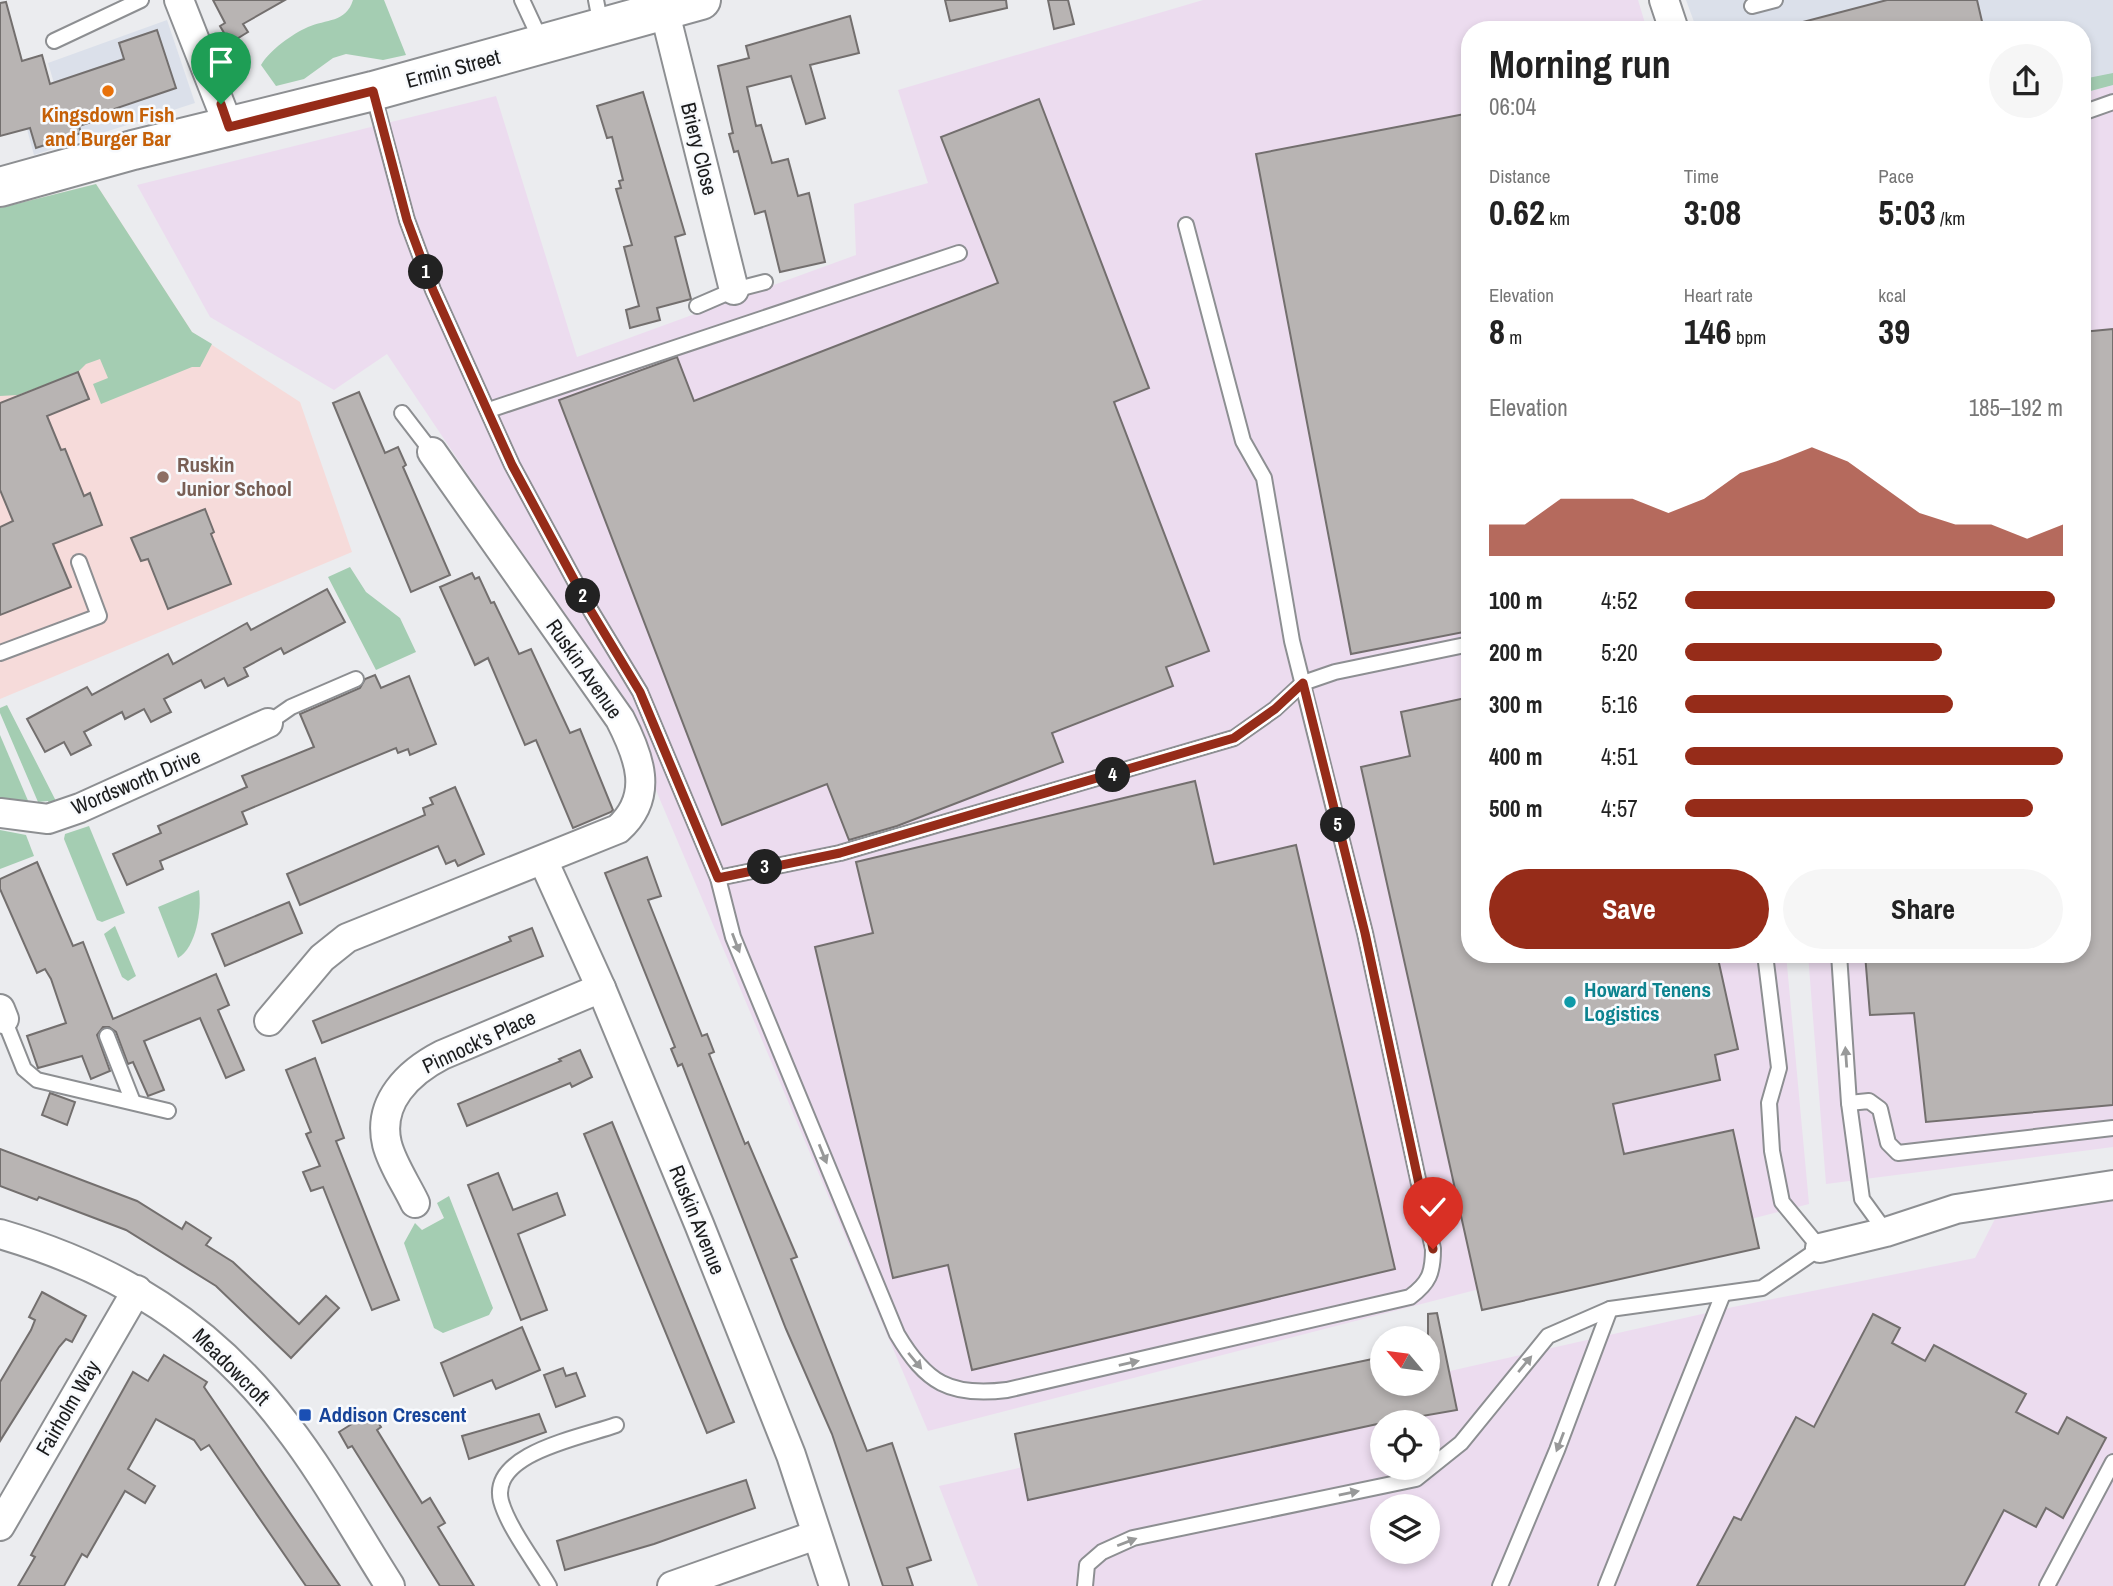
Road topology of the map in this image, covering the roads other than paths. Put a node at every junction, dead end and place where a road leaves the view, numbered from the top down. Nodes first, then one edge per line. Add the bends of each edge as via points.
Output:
1 (141, 0) edge
2 (179, 0) edge
3 (522, 0) edge
4 (1664, 0) edge
5 (1775, 0) edge
6 (682, 4) edge
7 (1752, 6) dead end
8 (598, 14) edge
9 (1671, 21) edge
10 (54, 41) dead end
11 (543, 45) junction
12 (373, 91) junction
13 (2113, 102) edge
14 (2091, 110) edge
15 (229, 127) junction
16 (0, 187) edge
17 (1186, 225) dead end
18 (959, 253) dead end
19 (765, 282) dead end
20 (734, 290) junction
21 (697, 306) dead end
22 (489, 411) junction
23 (402, 413) dead end
24 (432, 452) joint
25 (79, 562) dead end
26 (1461, 646) edge
27 (0, 653) edge
28 (356, 680) dead end
29 (1303, 683) junction
30 (268, 723) joint
31 (0, 813) edge
32 (543, 860) junction
33 (718, 878) junction
34 (1766, 963) edge
35 (1840, 963) edge
36 (601, 988) junction
37 (2, 1014) edge
38 (270, 1021) dead end
39 (107, 1037) dead end
40 (133, 1102) junction
41 (1849, 1103) junction
42 (168, 1111) dead end
43 (2113, 1128) edge
44 (2113, 1185) edge
45 (415, 1203) dead end
46 (1886, 1232) junction
47 (0, 1234) edge
48 (1820, 1248) junction
49 (137, 1290) junction
50 (1723, 1294) junction
51 (1609, 1309) junction
52 (617, 1425) dead end
53 (2113, 1462) edge
54 (0, 1526) edge
55 (816, 1535) junction
56 (390, 1586) edge
57 (549, 1586) edge
58 (672, 1586) edge
59 (834, 1586) edge
60 (1085, 1586) edge
61 (1500, 1586) edge
62 (1606, 1586) edge
63 (2047, 1586) edge

1 - 10 lane
2 - 15 street
3 - 11 lane
4 - 9 street
5 - 7 lane
6 - 8 main road, Ermin Street
6 - 20 street, Briery Close
8 - 11 main road, Ermin Street
11 - 12 main road, Ermin Street
12 - 15 main road, Ermin Street
12 - 22 lane via 407,220 428,279
13 - 14 lane
15 - 16 main road, Ermin Street
17 - 29 lane via 1243,442 1264,478
18 - 22 lane
19 - 20 lane
20 - 21 lane
22 - 33 lane via 548,532 640,692
23 - 24 lane
24 - 32 street, Ruskin Avenue via 620,719 641,765 640,794 618,829
25 - 27 lane via 99,616
26 - 29 lane
28 - 30 lane via 291,707
29 - 33 lane via 1234,738 840,853
33 -> 29 lane via 733,937 897,1334 915,1364 936,1379 965,1392 1007,1390 1410,1297 1430,1280 1433,1249 1365,933
30 - 31 street, Wordsworth Drive via 48,819
32 - 36 street, Ruskin Avenue
32 - 38 street, Ruskin Avenue via 346,938 322,958
34 - 48 lane via 1779,1068 1769,1102 1772,1151 1782,1202
41 -> 35 lane
36 - 45 street, Pinnock's Place via 442,1055 403,1082 387,1113 385,1130 387,1146
36 - 55 street, Ruskin Avenue via 750,1350
37 - 40 lane via 24,1069 37,1080
39 - 40 lane
40 - 42 lane
41 - 43 lane via 1869,1101 1880,1109 1888,1143 1898,1153
41 - 46 lane via 1862,1199
44 - 46 street via 1956,1209
46 - 48 street
47 - 49 street, Meadowcroft via 100,1269
48 - 50 lane via 1762,1288
49 - 54 street, Fairholm Way
49 - 56 street, Meadowcroft via 207,1338 266,1400
50 - 51 lane
50 - 62 lane
60 -> 51 lane via 1087,1565 1102,1552 1133,1538 1416,1479 1461,1443 1548,1335
51 -> 61 lane
52 - 57 lane via 518,1460 503,1477 501,1501
53 - 63 lane
55 - 58 street
55 - 59 street, Ruskin Avenue

